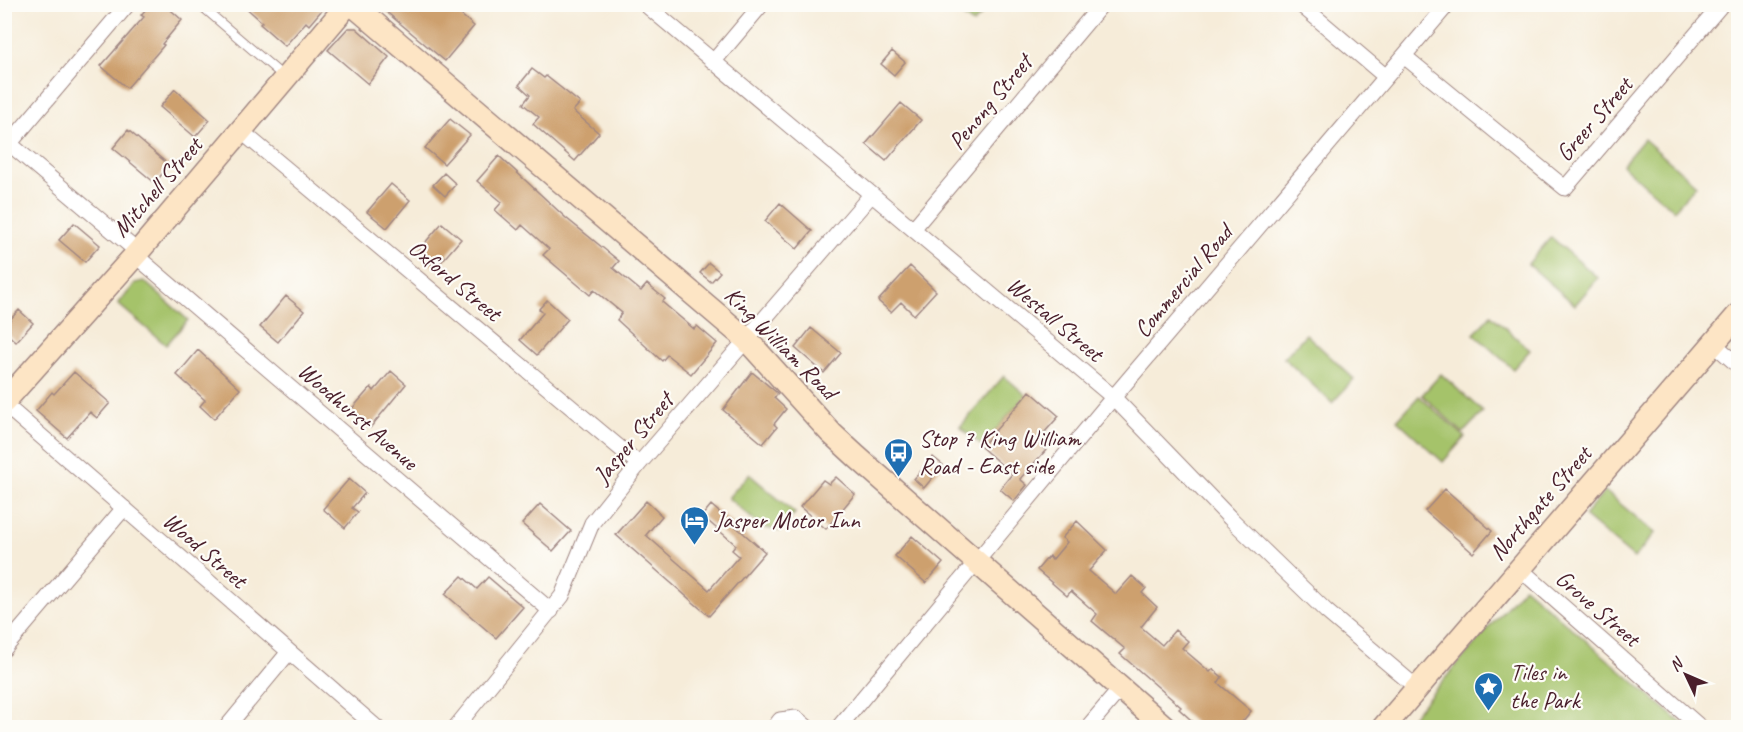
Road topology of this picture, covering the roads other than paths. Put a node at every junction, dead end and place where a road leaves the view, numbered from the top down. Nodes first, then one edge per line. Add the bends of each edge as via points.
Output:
1 (128, 4) edge
2 (199, 4) edge
3 (350, 4) edge
4 (645, 4) edge
5 (762, 4) edge
6 (1102, 4) edge
7 (1300, 4) edge
8 (1448, 4) edge
9 (1722, 4) edge
10 (1404, 56) junction
11 (714, 61) junction
12 (1386, 77) junction
13 (286, 79) junction
14 (241, 131) junction
15 (7, 141) edge
16 (871, 195) junction
17 (913, 229) junction
18 (137, 253) junction
19 (1738, 315) edge
20 (746, 339) junction
21 (1713, 344) junction
22 (1738, 365) edge
23 (1113, 398) junction
24 (4, 403) edge
25 (639, 464) junction
26 (124, 508) junction
27 (977, 561) junction
28 (1520, 569) junction
29 (551, 611) junction
30 (4, 649) edge
31 (289, 652) junction
32 (1121, 688) junction
33 (1417, 688) junction
34 (226, 728) edge
35 (377, 728) edge
36 (455, 728) edge
37 (774, 728) edge
38 (808, 728) edge
39 (838, 728) edge
40 (1088, 728) edge
41 (1166, 728) edge
42 (1383, 728) edge
43 (1701, 728) edge

1 - 15 street
2 - 13 lane
3 - 13 main road, Mitchell Street
3 - 20 main road, King William Road
4 - 11 street, Westall Street
5 - 11 street
6 - 17 street, Penong Street
7 - 12 street
8 - 10 street, Commercial Road
9 - 10 street, Greer Street via 1565,188
10 - 12 street, Commercial Road
11 - 16 street, Westall Street
12 - 23 street, Commercial Road
13 - 14 main road, Mitchell Street
14 - 18 main road, Mitchell Street
14 - 25 street, Oxford Street
15 - 18 street, Woodhurst Avenue
16 - 17 street, Westall Street
16 - 20 street, Jasper Street
17 - 23 street, Westall Street
18 - 24 main road, Mitchell Street
18 - 29 street, Woodhurst Avenue
19 - 21 main road, Northgate Street
20 - 25 street, Jasper Street
20 - 27 main road, King William Road via 831,433
21 - 22 street
21 - 28 main road, Northgate Street
23 - 27 street, Commercial Road
23 - 33 street, Westall Street via 1326,611
24 - 26 street, Wood Street
25 - 29 street, Jasper Street via 592,523 562,596
26 - 30 street
26 - 31 street, Wood Street
27 - 32 main road, King William Road
27 - 39 street, Commercial Road
28 - 33 main road, Northgate Street
28 - 43 street, Grove Street
29 - 36 street, Jasper Street
31 - 34 street
31 - 35 street, Wood Street
32 - 40 street
32 - 41 main road, King William Road
33 - 42 main road, Northgate Street
37 - 38 street via 780,720 796,718

